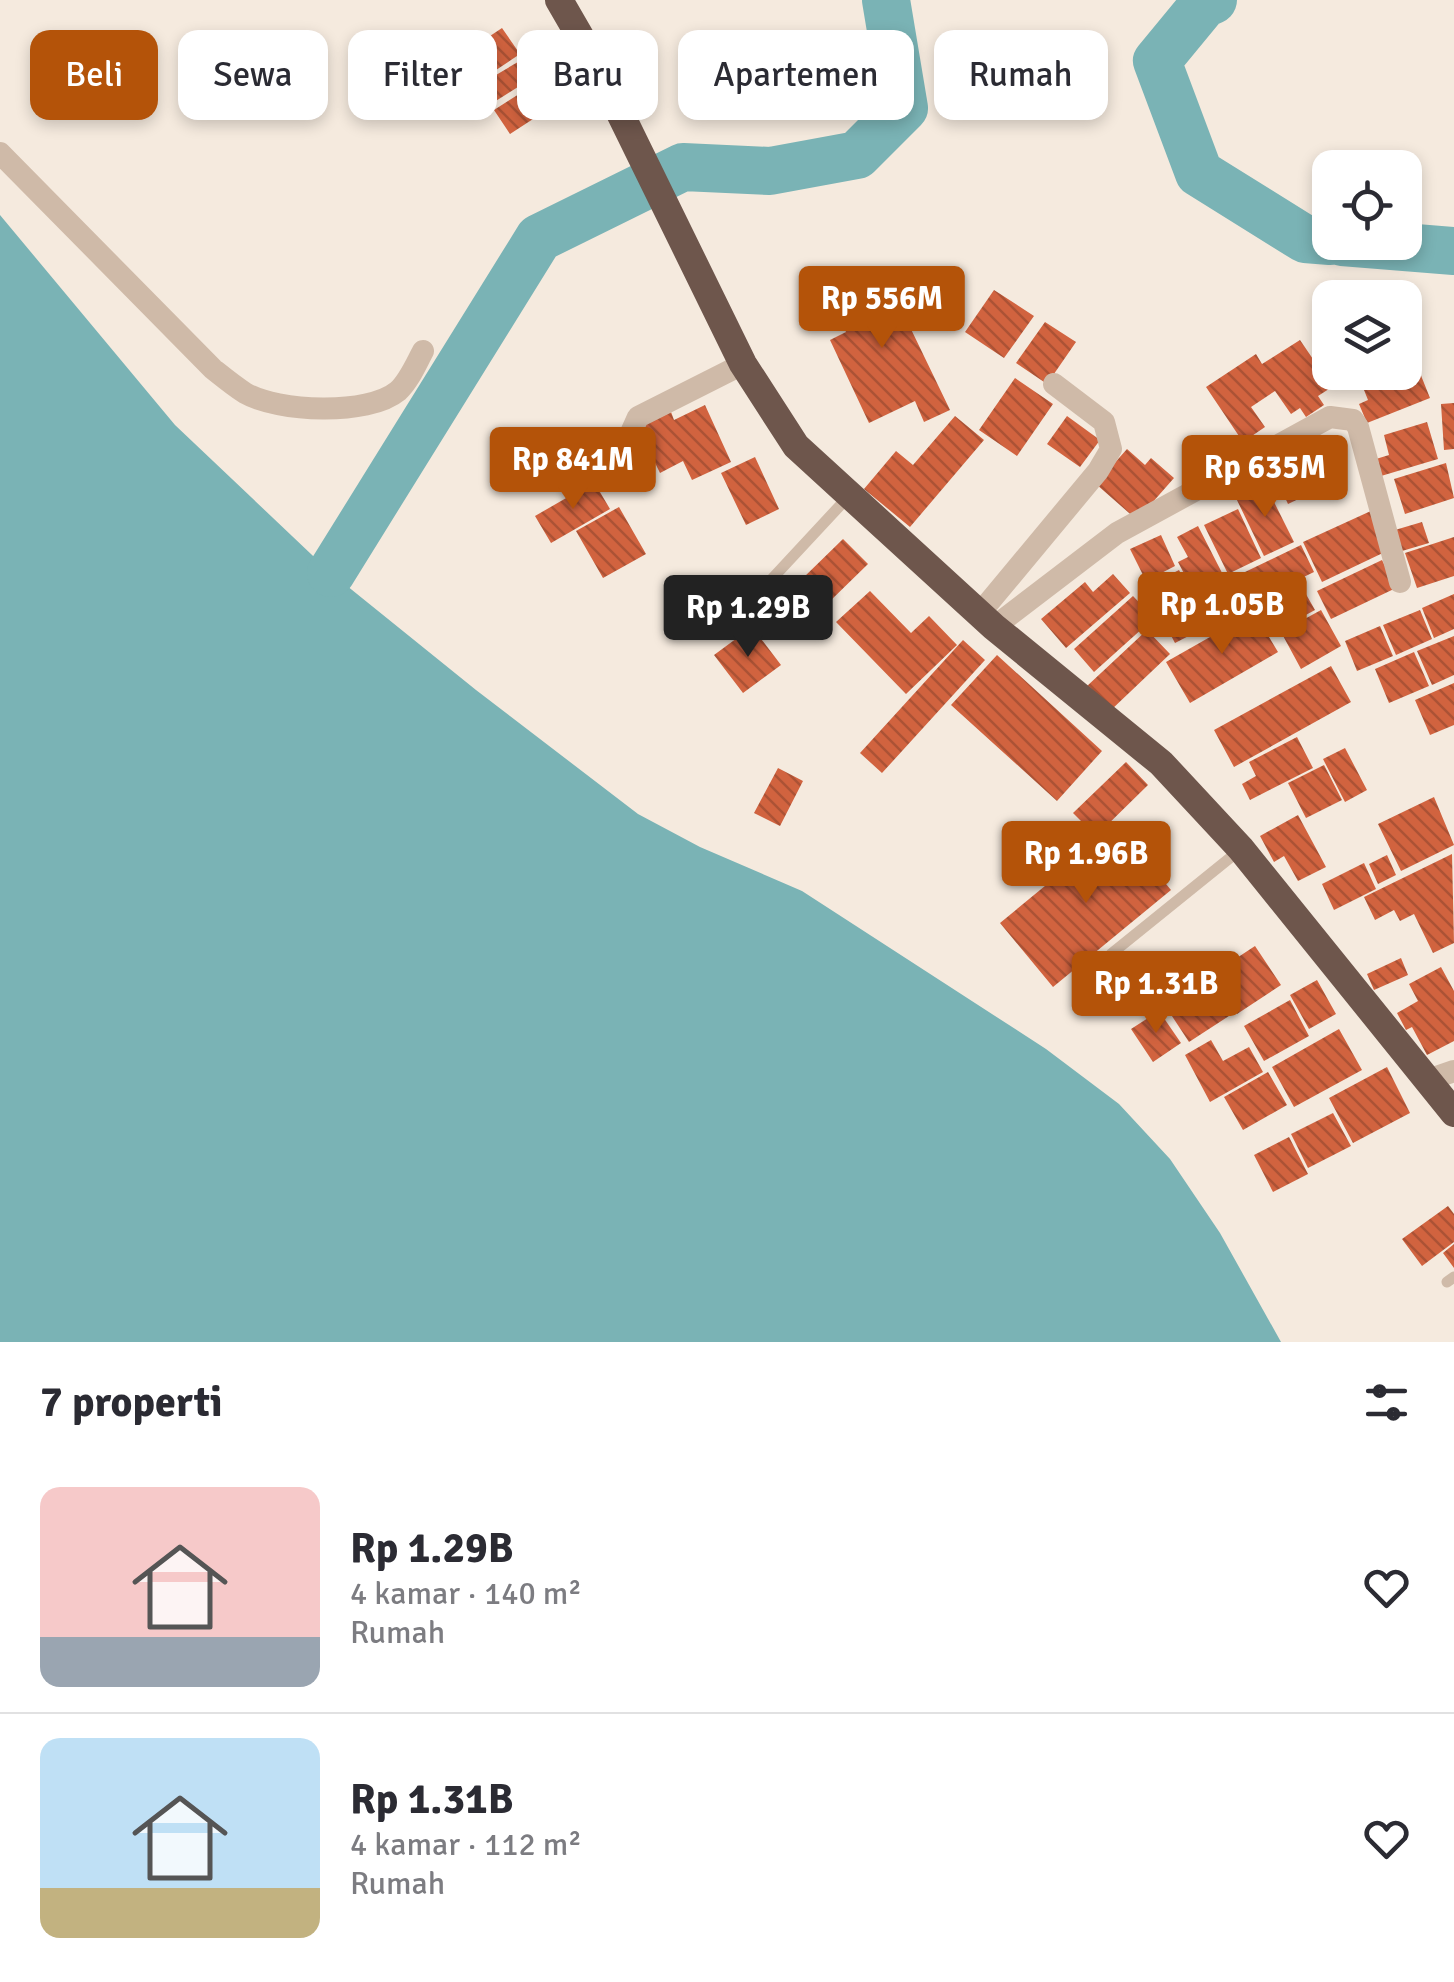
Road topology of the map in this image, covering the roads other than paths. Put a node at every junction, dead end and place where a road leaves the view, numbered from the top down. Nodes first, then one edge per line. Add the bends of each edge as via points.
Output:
1 (559, 0) edge
2 (0, 153) edge
3 (423, 351) dead end
4 (743, 364) junction
5 (1054, 384) dead end
6 (594, 478) dead end
7 (848, 498) junction
8 (1400, 582) dead end
9 (755, 598) dead end
10 (987, 620) junction
11 (1241, 849) junction
12 (1111, 954) dead end
13 (1441, 1076) edge
14 (1454, 1113) edge

1 - 4 highway
2 - 3 street via 213,369 247,394 316,409 360,406 403,387
4 - 6 street via 638,417 621,455
4 - 7 highway via 778,424
5 - 10 street via 1104,422 1111,449
7 - 9 lane
7 - 10 highway
8 - 10 street via 1358,427 1330,417 1118,532
10 - 11 highway via 1161,763
11 - 12 lane
11 - 13 highway
13 - 14 highway

